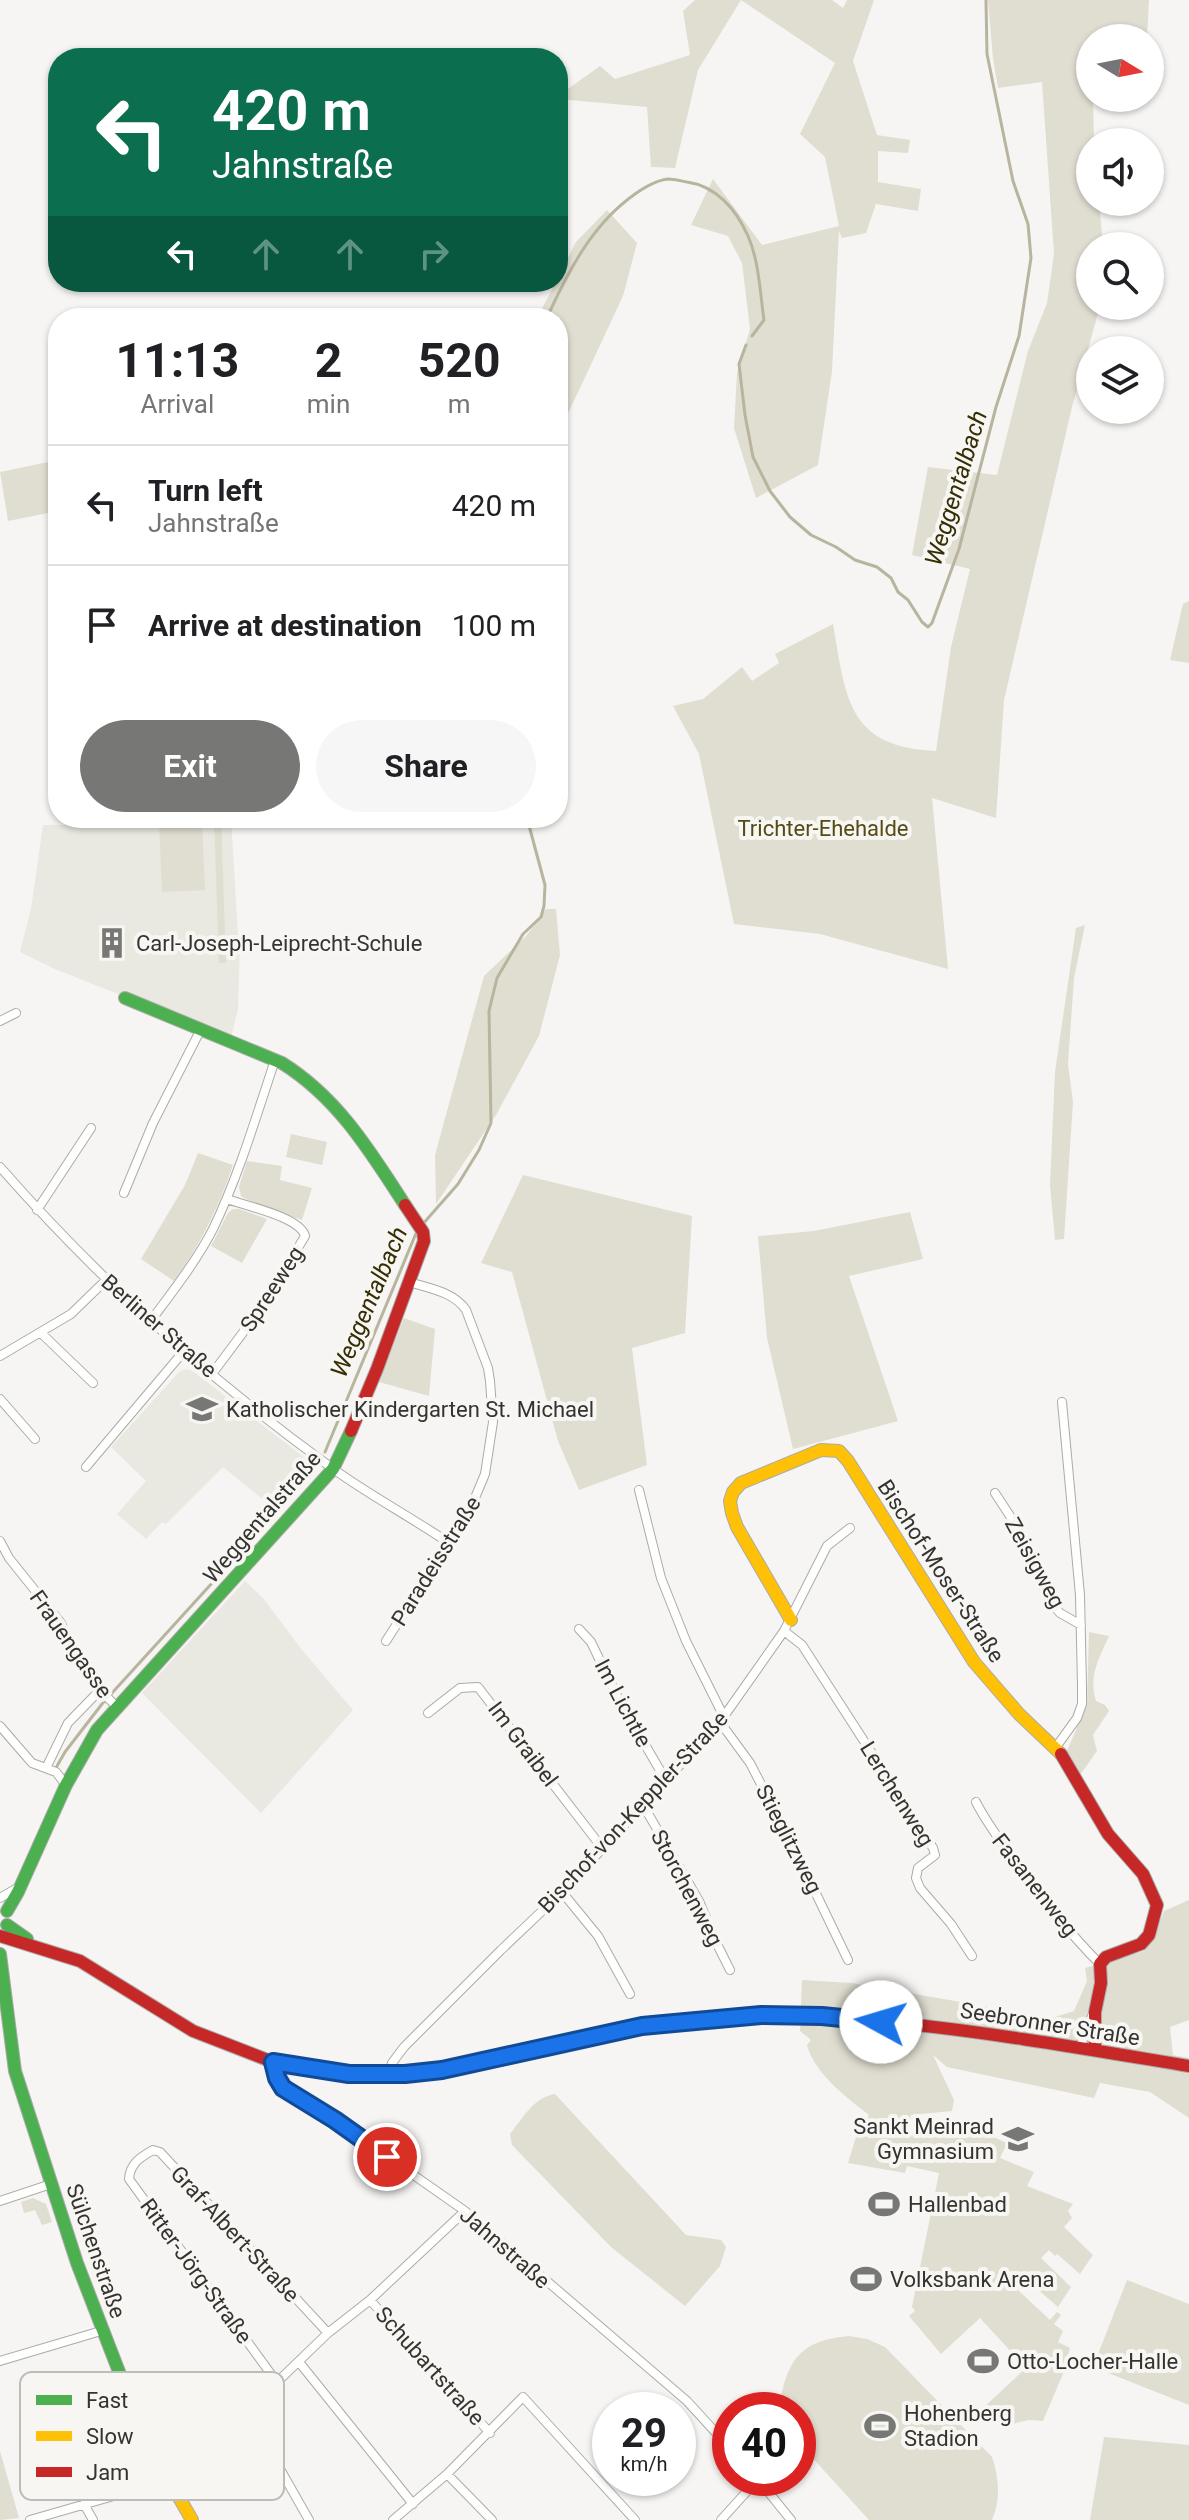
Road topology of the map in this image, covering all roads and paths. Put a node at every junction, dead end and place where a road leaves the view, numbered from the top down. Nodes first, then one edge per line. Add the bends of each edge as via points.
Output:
1 (125, 998) dead end
2 (16, 1013) dead end
3 (0, 1021) edge
4 (201, 1029) junction
5 (275, 1060) junction
6 (91, 1128) dead end
7 (0, 1167) edge
8 (124, 1193) dead end
9 (227, 1199) junction
10 (37, 1210) junction
11 (106, 1280) junction
12 (409, 1282) junction
13 (150, 1322) junction
14 (41, 1333) junction
15 (184, 1351) junction
16 (0, 1356) edge
17 (212, 1374) junction
18 (93, 1383) dead end
19 (0, 1399) edge
20 (1062, 1402) dead end
21 (35, 1439) dead end
22 (86, 1467) dead end
23 (333, 1469) junction
24 (639, 1490) dead end
25 (995, 1493) dead end
26 (850, 1528) dead end
27 (0, 1541) edge
28 (449, 1543) junction
29 (788, 1625) junction
30 (1081, 1625) junction
31 (579, 1629) dead end
32 (386, 1641) dead end
33 (101, 1692) junction
34 (114, 1705) junction
35 (428, 1713) dead end
36 (722, 1719) junction
37 (0, 1726) edge
38 (1056, 1747) junction
39 (46, 1768) junction
40 (665, 1779) junction
41 (66, 1785) junction
42 (976, 1802) dead end
43 (643, 1805) junction
44 (603, 1849) junction
45 (562, 1892) junction
46 (2, 1903) edge
47 (2, 1932) edge
48 (0, 1954) edge
49 (972, 1956) dead end
50 (848, 1960) dead end
51 (1100, 1964) junction
52 (730, 1970) dead end
53 (1, 1979) edge
54 (630, 1994) dead end
55 (1095, 2012) junction
56 (1080, 2047) junction
57 (1095, 2049) junction
58 (273, 2062) junction
59 (1183, 2065) edge
60 (388, 2075) junction
61 (138, 2159) joint
62 (51, 2184) junction
63 (0, 2201) edge
64 (465, 2211) junction
65 (370, 2300) junction
66 (101, 2331) junction
67 (328, 2333) junction
68 (0, 2361) edge
69 (299, 2362) junction
70 (118, 2372) edge
71 (269, 2372) edge
72 (284, 2374) edge
73 (712, 2428) edge
74 (490, 2433) junction
75 (447, 2474) junction
76 (284, 2476) edge
77 (742, 2496) edge
78 (772, 2496) edge
79 (98, 2500) edge
80 (180, 2500) edge
81 (84, 2504) junction
82 (413, 2504) junction
83 (30, 2520) edge
84 (93, 2520) edge
85 (192, 2520) edge
86 (309, 2520) edge
87 (393, 2520) edge
88 (492, 2520) edge
89 (635, 2520) edge
90 (721, 2520) edge
91 (791, 2520) edge

1 - 4 street, Weggentalstraße
2 - 3 street
4 - 5 street, Weggentalstraße
4 - 8 street
5 - 9 street
5 - 12 street, Weggentalstraße via 306,1077 330,1102 374,1156 418,1224 424,1241
6 - 10 street
7 - 10 street, Berliner Straße
9 - 13 street via 202,1248
9 - 17 street, Spreeweg via 292,1221 305,1236 265,1303
10 - 11 street, Berliner Straße
11 - 13 street, Berliner Straße
11 - 14 street via 71,1314
12 - 23 street, Weggentalstraße
12 - 28 street, Paradeisstraße via 462,1304 490,1381 493,1422 485,1474
13 - 15 street, Berliner Straße
14 - 16 street
14 - 18 street
15 - 17 street, Berliner Straße
15 - 22 street
17 - 23 street, Berliner Straße
19 - 21 street
20 - 30 street
23 - 28 street, Berliner Straße
23 - 34 street, Weggentalstraße
24 - 36 street, Stieglitzweg via 661,1578
25 - 30 street, Zeisigweg via 1053,1605
26 - 29 street, Bischof-von-Keppler-Straße via 827,1546
27 - 33 street, Frauengasse via 61,1623
28 - 32 street, Paradeisstraße
29 - 36 street, Bischof-von-Keppler-Straße
29 - 38 street, Bischof-Moser-Straße via 732,1514 730,1500 741,1483 821,1450 839,1451 974,1662
29 - 49 street, Lerchenweg via 933,1848 935,1855 918,1868 916,1878
30 - 38 street via 1082,1704
31 - 40 street, Im Lichtle
33 - 34 street, Frauengasse
33 - 39 street via 68,1723
34 - 41 street, Weggentalstraße
35 - 44 street, Im Graibel via 460,1688 478,1687
36 - 40 street, Bischof-von-Keppler-Straße
36 - 50 street, Stieglitzweg via 750,1763
37 - 39 street via 32,1763
38 - 51 street, Bischof-Moser-Straße via 1108,1834 1143,1874 1157,1905 1141,1944
39 - 41 street
40 - 43 street, Bischof-von-Keppler-Straße
41 - 46 street, Weggentalstraße via 21,1885
42 - 51 street, Fasanenweg via 1071,1934
43 - 44 street, Bischof-von-Keppler-Straße
43 - 52 street, Storchenweg via 699,1901
44 - 45 street, Bischof-von-Keppler-Straße
45 - 54 street via 598,1936
45 - 60 street, Bischof-von-Keppler-Straße via 415,2036
46 - 47 street
47 - 58 street, Seebronner Straße via 80,1961 193,2031
48 - 53 street, Sülchenstraße
51 - 55 street
53 - 62 street, Sülchenstraße via 15,2071
55 - 56 street
55 - 57 street
56 - 57 street, Seebronner Straße
56 - 60 street, Seebronner Straße via 968,2030 761,2015 642,2026 442,2070
57 - 59 street, Seebronner Straße
58 - 60 street, Seebronner Straße
58 - 64 street, Jahnstraße via 283,2088
61 - 67 street, Graf-Albert-Straße via 153,2150 160,2152
61 - 71 street, Ritter-Jörg-Straße via 129,2179
62 - 63 street
62 - 66 street, Sülchenstraße
64 - 65 street
64 - 73 street, Jahnstraße via 687,2401
65 - 67 street
65 - 74 street, Schubartstraße
66 - 68 street
66 - 70 street, Sülchenstraße
67 - 69 street
69 - 72 street
69 - 82 street
74 - 75 street
74 - 89 street via 523,2397
75 - 82 street
75 - 88 street
76 - 86 street
77 - 90 street
78 - 91 street
79 - 81 street
80 - 85 street, Sülchenstraße
81 - 83 street
81 - 84 street
82 - 87 street

